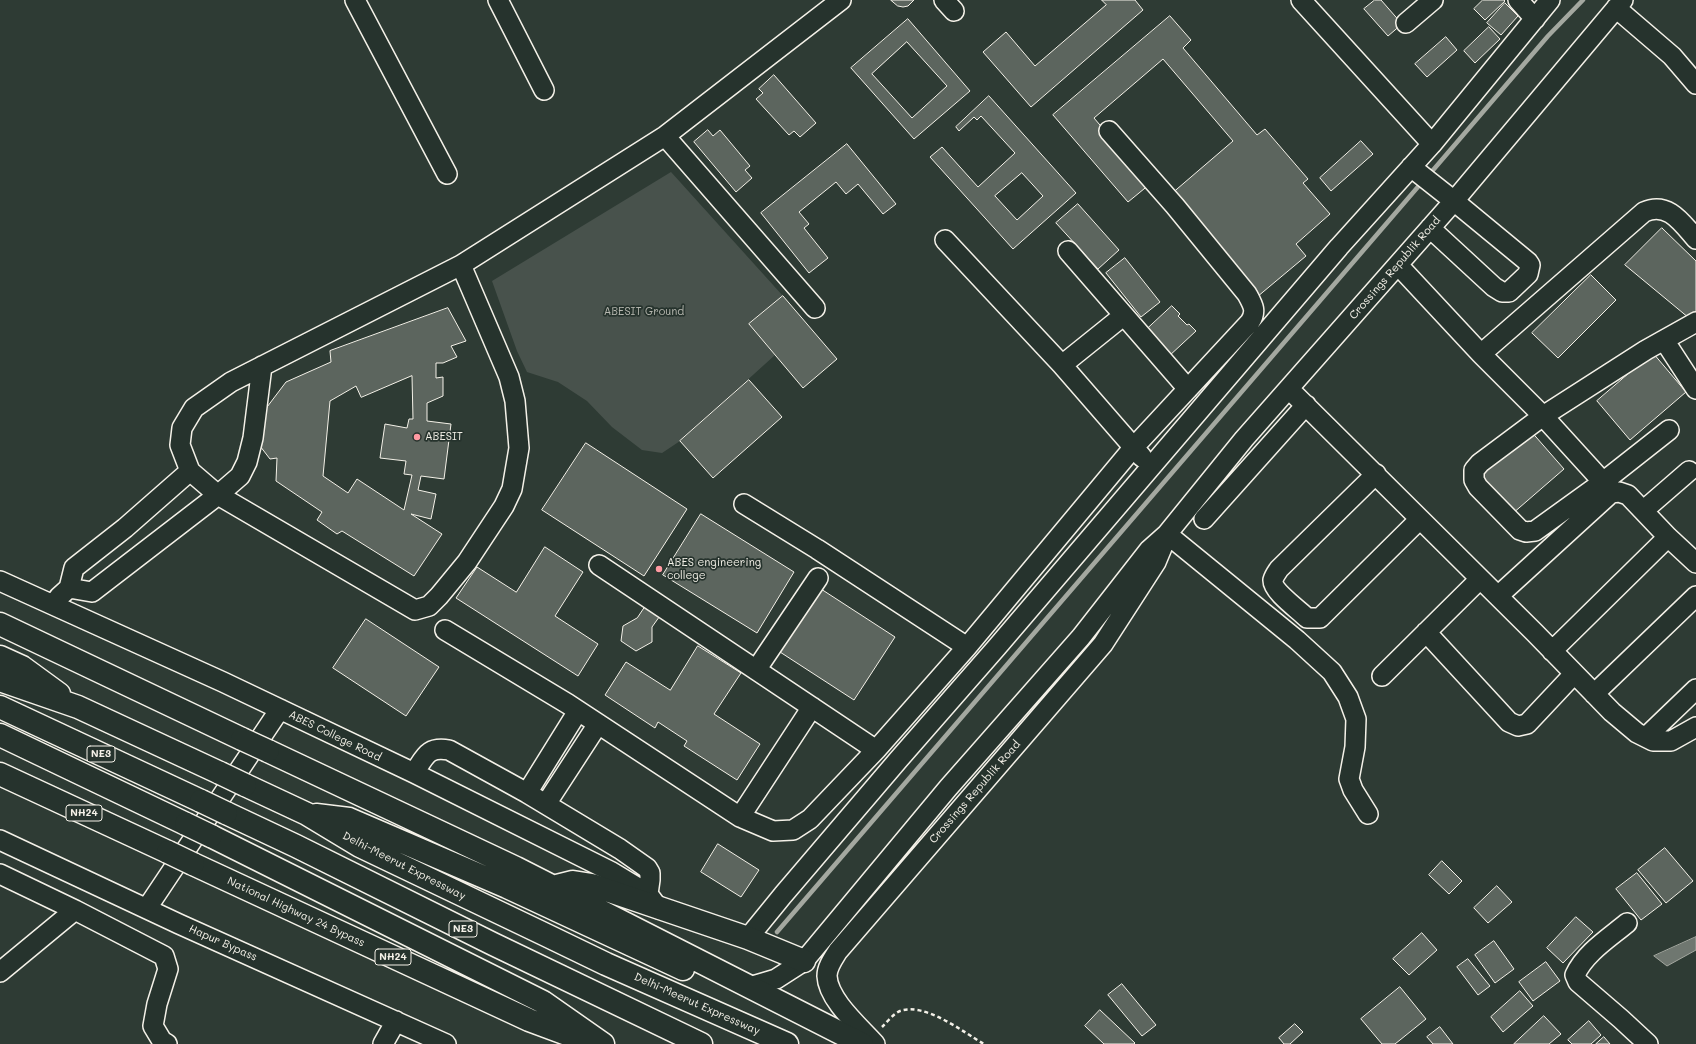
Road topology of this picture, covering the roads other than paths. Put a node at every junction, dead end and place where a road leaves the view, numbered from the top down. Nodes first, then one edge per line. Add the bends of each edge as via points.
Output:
1 (355, 0) edge
2 (498, 0) edge
3 (841, 0) edge
4 (1301, 0) edge
5 (1433, 0) edge
6 (1518, 0) edge
7 (1550, 0) edge
8 (1620, 4) edge
9 (1535, 19) junction
10 (1406, 23) dead end
11 (1696, 84) edge
12 (544, 90) dead end
13 (1109, 131) dead end
14 (665, 136) junction
15 (1432, 144) junction
16 (1417, 172) junction
17 (447, 174) dead end
18 (1454, 201) junction
19 (1430, 228) junction
20 (1696, 239) edge
21 (945, 240) dead end
22 (1068, 251) dead end
23 (461, 265) junction
24 (1398, 265) junction
25 (815, 308) dead end
26 (1123, 316) junction
27 (1696, 322) edge
28 (1664, 340) junction
29 (1481, 354) junction
30 (1062, 365) junction
31 (262, 366) junction
32 (1188, 389) junction
33 (1289, 389) junction
34 (1696, 389) edge
35 (1306, 405) junction
36 (1543, 416) junction
37 (1669, 430) dead end
38 (1133, 448) junction
39 (1151, 466) junction
40 (190, 471) junction
41 (1689, 471) dead end
42 (1376, 474) junction
43 (1603, 482) junction
44 (218, 494) junction
45 (744, 504) dead end
46 (1644, 510) junction
47 (1204, 519) dead end
48 (1420, 519) junction
49 (1167, 534) junction
50 (1668, 537) junction
51 (1696, 563) edge
52 (599, 565) dead end
53 (818, 578) dead end
54 (1480, 579) junction
55 (0, 581) edge
56 (69, 588) junction
57 (1498, 596) junction
58 (1696, 596) edge
59 (51, 605) junction
60 (0, 624) edge
61 (445, 630) dead end
62 (1426, 632) junction
63 (967, 647) junction
64 (1552, 651) junction
65 (0, 657) edge
66 (756, 670) junction
67 (1574, 674) junction
68 (1382, 676) dead end
69 (0, 680) edge
70 (1696, 689) edge
71 (1594, 694) junction
72 (0, 707) edge
73 (78, 707) junction
74 (812, 707) junction
75 (280, 709) junction
76 (578, 711) junction
77 (598, 724) junction
78 (1696, 727) edge
79 (0, 735) edge
80 (1646, 737) junction
81 (876, 750) junction
82 (0, 774) edge
83 (414, 774) junction
84 (527, 793) junction
85 (546, 804) junction
86 (307, 814) junction
87 (1368, 814) dead end
88 (740, 817) junction
89 (0, 840) edge
90 (255, 857) junction
91 (0, 874) edge
92 (553, 887) junction
93 (654, 901) junction
94 (147, 908) junction
95 (75, 910) junction
96 (1627, 923) dead end
97 (748, 938) junction
98 (504, 949) junction
99 (804, 961) junction
100 (0, 972) edge
101 (749, 987) junction
102 (396, 1021) junction
103 (870, 1043) edge
104 (167, 1044) edge
105 (383, 1044) edge
106 (446, 1044) edge
107 (595, 1044) edge
108 (603, 1044) edge
109 (701, 1044) edge
110 (787, 1044) edge
111 (1648, 1044) edge

1 - 17 street
2 - 12 street
3 - 14 street
4 - 15 street
5 - 10 street
6 - 9 street
7 - 9 street
8 - 11 street
8 - 18 street, Crossings Republik Road
9 - 15 street
13 - 32 street via 1233,276 1254,307 1254,315 1250,322
14 - 23 street
14 - 25 street
15 - 16 street
16 - 18 street
16 - 39 street via 1339,247
18 - 19 street, Crossings Republik Road
18 - 19 street via 1528,262 1528,274 1508,292 1502,292
19 - 24 street, Crossings Republik Road
20 - 29 street via 1675,216 1660,208 1644,212
21 - 30 street
22 - 26 street
23 - 31 street
23 - 44 street via 509,376 516,401 520,448 512,489 504,506 467,562 439,596 428,606 415,610
24 - 29 street
24 - 33 street, Crossings Republik Road
26 - 30 street
26 - 32 street
27 - 28 street
28 - 34 street
28 - 36 street
29 - 36 street
30 - 38 street
31 - 40 street via 231,382 194,408 182,428 180,445
31 - 44 street via 253,438 247,462 240,476
32 - 38 street
33 - 35 street
33 - 49 street, Crossings Republik Road via 1244,438
35 - 42 street
35 - 47 street
36 - 43 street
36 - 43 street via 1480,463 1474,470 1474,480 1478,487 1520,530 1526,532 1535,531
37 - 43 street
38 - 39 street
38 - 63 street
39 - 97 street
40 - 44 street
40 - 56 street via 125,528 74,568
41 - 46 street
42 - 48 street
42 - 48 street via 1279,569 1273,581 1276,589 1307,618 1320,618
44 - 56 street via 92,592
45 - 63 street via 818,549
46 - 50 street
46 - 57 street via 1628,495 1611,493
48 - 54 street
49 - 87 street via 1298,640 1332,672 1348,697 1356,719 1355,746 1349,779
49 - 99 street, Crossings Republik Road via 1149,550 1081,637 948,788
49 - 103 street, Crossings Republik Road via 1156,562 1103,644 831,962 827,976 832,992
50 - 51 street
50 - 64 street
52 - 66 street
53 - 66 street
54 - 57 street
54 - 62 street
55 - 59 street, ABES College Road
56 - 59 street
57 - 64 street
58 - 71 street
59 - 75 street, ABES College Road
60 - 92 highway, bridge
61 - 76 street
62 - 67 street via 1509,722 1518,726 1527,724
62 - 68 street
63 - 81 street
64 - 67 street
65 - 73 highway via 22,667
66 - 74 street
67 - 71 street
69 - 73 highway, Delhi-Meerut Expressway
70 - 80 street
71 - 80 street via 1636,733
72 - 98 highway, NE3, bridge via 296,846
73 - 86 highway, Delhi-Meerut Expressway, bridge
74 - 81 street
74 - 88 street
75 - 83 street, ABES College Road
75 - 94 street
76 - 77 street
76 - 84 street
77 - 85 street
77 - 88 street
78 - 80 street via 1671,741 1653,741
79 - 90 highway, bridge
81 - 88 street via 810,819 793,830 773,831
82 - 107 highway, National Highway 24 Bypass / NH24, bridge via 529,1020
83 - 84 street via 429,752 438,748 450,750
83 - 93 street, ABES College Road via 610,871
84 - 85 street
85 - 93 street via 647,868
86 - 101 highway via 349,819 507,887 710,981
86 - 110 highway, Delhi-Meerut Expressway via 360,846 606,964
89 - 94 street, Hapur Bypass
90 - 98 highway via 275,855 288,858 482,951 492,954
90 - 108 highway via 543,1002
91 - 95 street
92 - 93 highway via 573,882
92 - 101 highway
93 - 97 highway
94 - 102 street, Hapur Bypass
95 - 100 street
95 - 104 street via 164,956 168,969 153,1026 162,1041
96 - 111 street via 1588,956 1575,975 1578,982
97 - 99 highway
98 - 109 highway, NE3
99 - 101 street, Crossings Republik Road via 776,979
101 - 103 highway
102 - 105 street
102 - 106 street, Hapur Bypass

